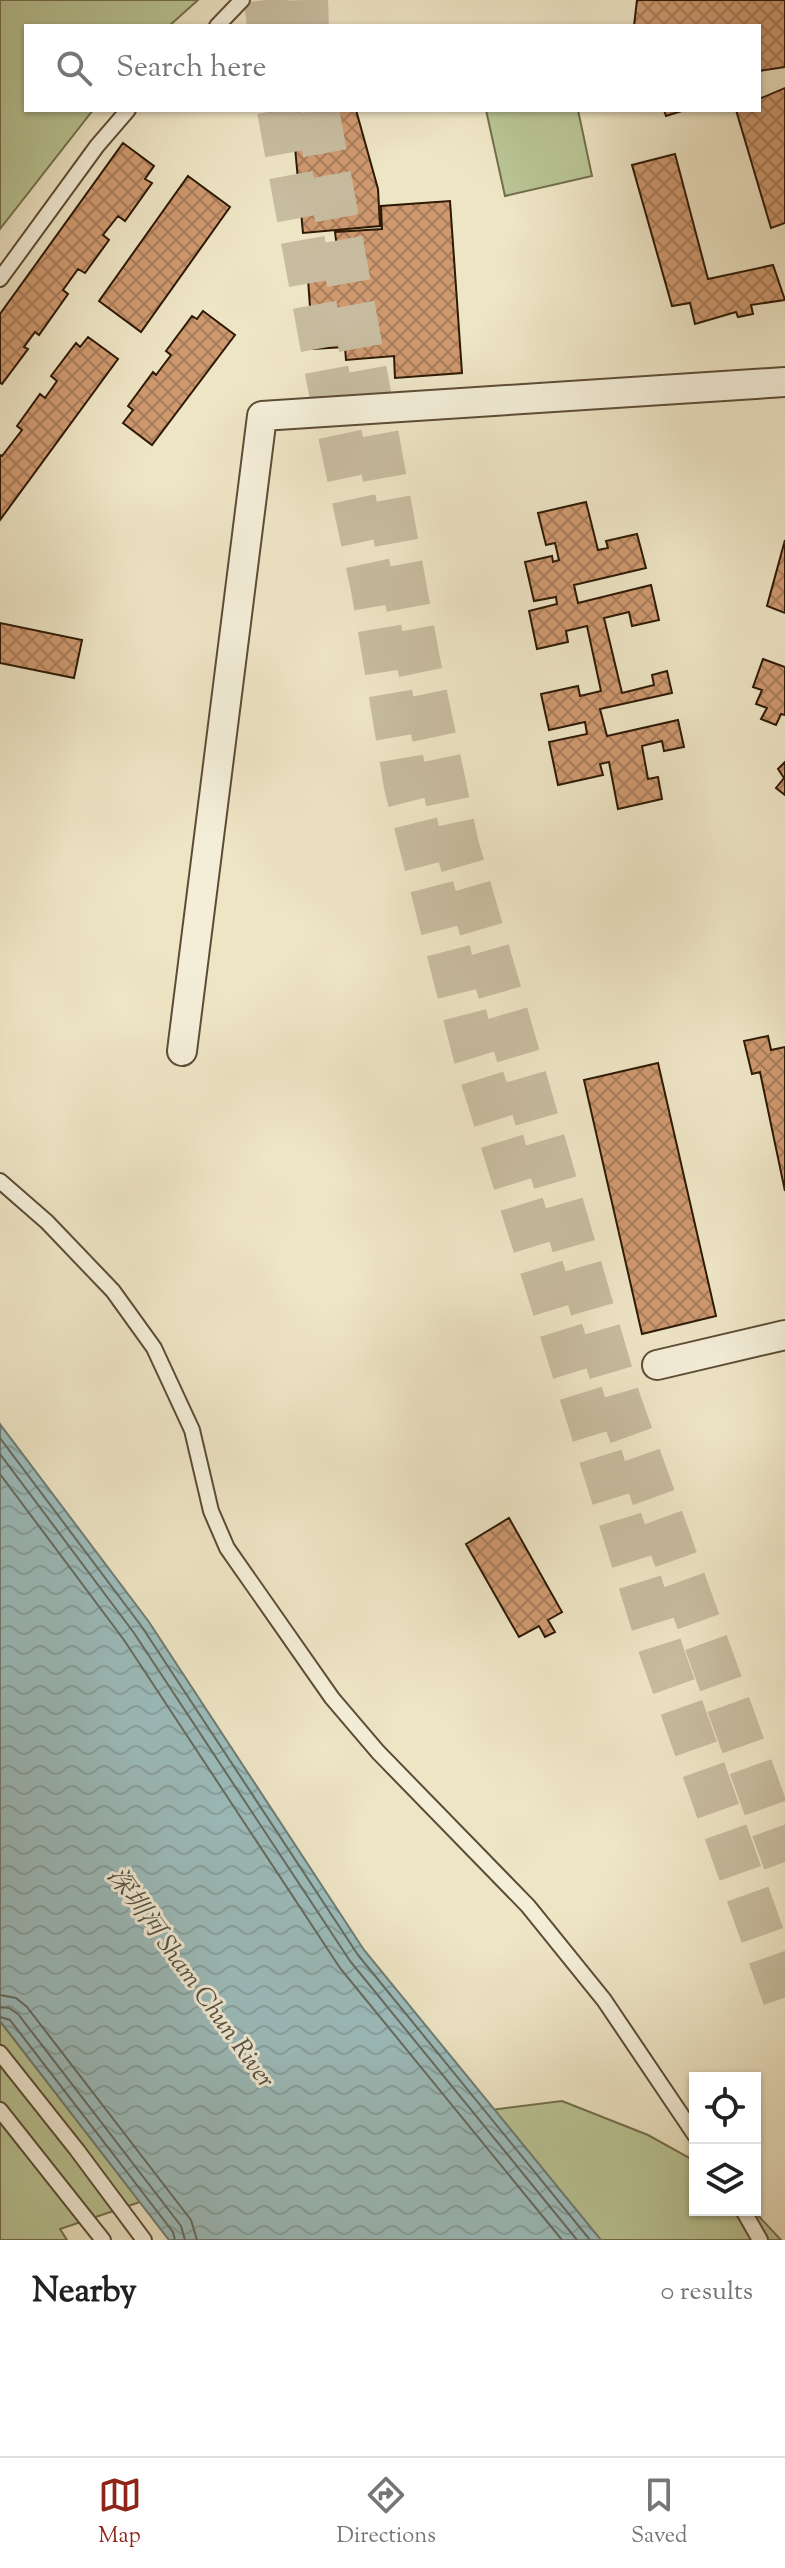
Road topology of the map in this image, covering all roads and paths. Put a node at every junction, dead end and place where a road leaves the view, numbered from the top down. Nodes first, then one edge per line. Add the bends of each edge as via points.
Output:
1 (242, 0) edge
2 (219, 24) edge
3 (126, 112) edge
4 (0, 279) edge
5 (785, 382) edge
6 (182, 1051) dead end
7 (0, 1181) edge
8 (785, 1335) edge
9 (657, 1365) dead end
10 (0, 2053) edge
11 (0, 2110) edge
12 (689, 2126) edge
13 (746, 2216) edge
14 (103, 2240) edge
15 (144, 2240) edge
16 (760, 2240) edge

1 - 2 lane
3 - 4 lane
5 - 6 street via 262,416
7 - 12 lane via 113,1291 154,1348 192,1430 211,1511 227,1548 332,1698 528,1906 604,2000
8 - 9 street
10 - 15 lane
11 - 14 lane
13 - 16 lane

